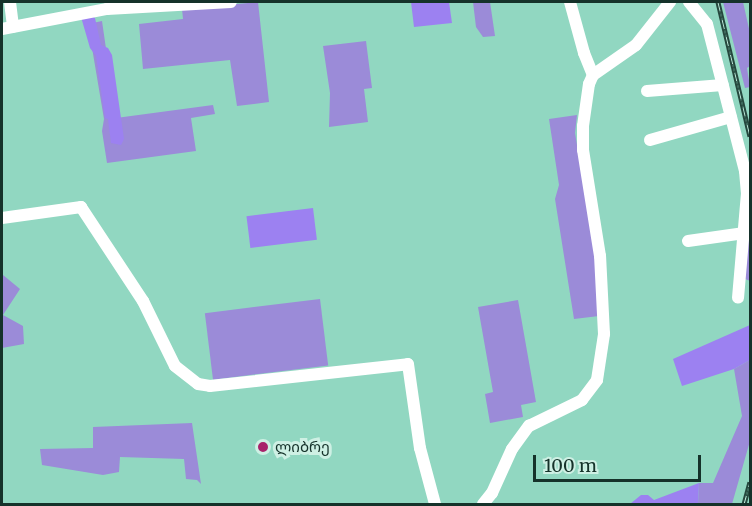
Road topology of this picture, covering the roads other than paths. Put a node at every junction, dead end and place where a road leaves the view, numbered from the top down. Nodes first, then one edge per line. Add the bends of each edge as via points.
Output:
1 (10, 2) edge
2 (231, 2) edge
3 (570, 2) edge
4 (670, 2) edge
5 (690, 2) edge
6 (139, 4) edge
7 (7, 28) edge
8 (593, 75) junction
9 (723, 85) junction
10 (647, 91) dead end
11 (731, 117) junction
12 (650, 140) dead end
13 (2, 218) edge
14 (744, 233) junction
15 (688, 242) dead end
16 (738, 298) dead end
17 (435, 504) edge
18 (483, 504) edge

1 - 7 street
2 - 6 street
3 - 8 street
4 - 8 street via 636,45
5 - 9 street via 707,24
6 - 7 street
8 - 18 street via 583,142 600,256 601,369 591,392 582,400 529,426
9 - 10 street
9 - 11 street
11 - 12 street
11 - 14 street via 746,185
13 - 17 street via 81,207 143,302 175,366 198,384 210,386 408,364 420,448
14 - 15 street
14 - 16 street

